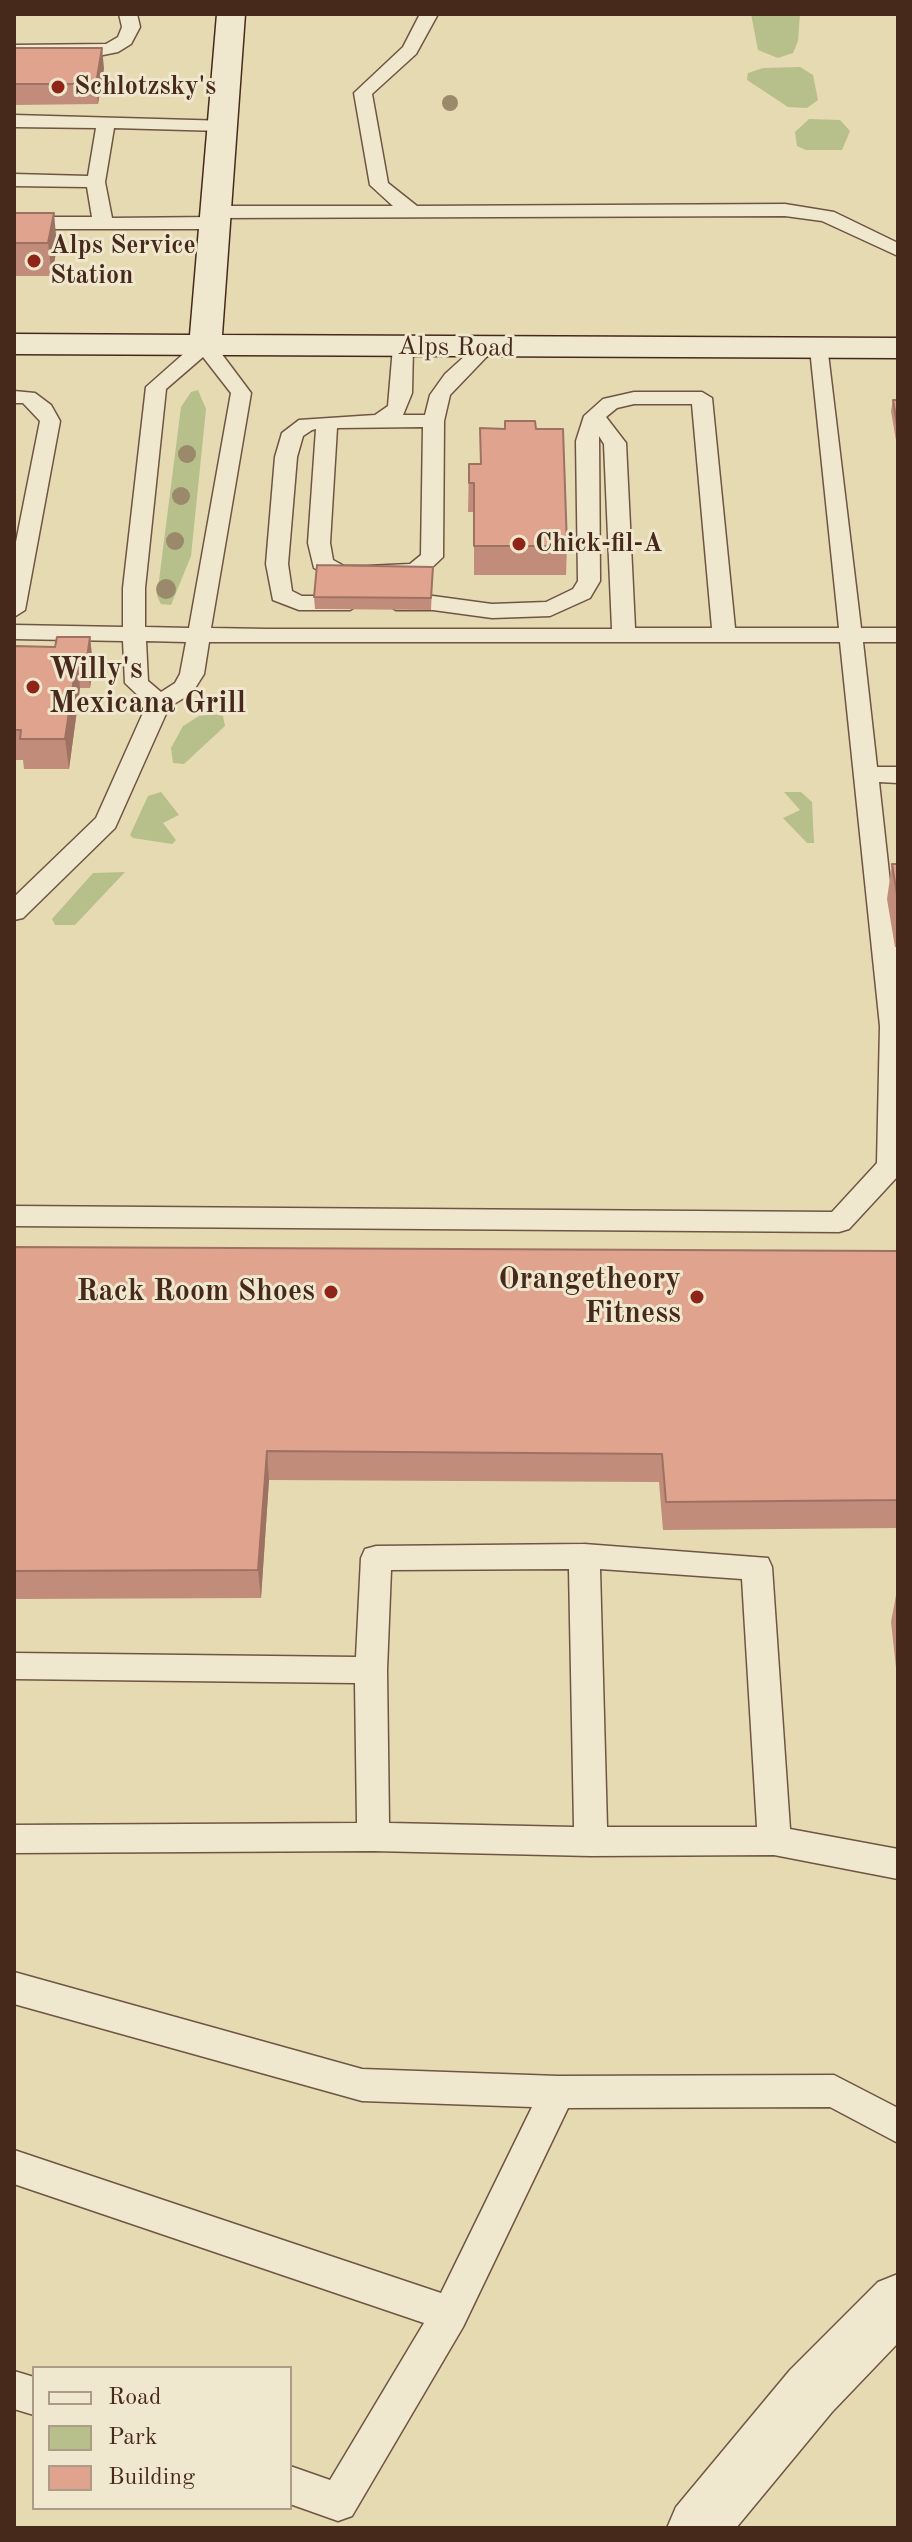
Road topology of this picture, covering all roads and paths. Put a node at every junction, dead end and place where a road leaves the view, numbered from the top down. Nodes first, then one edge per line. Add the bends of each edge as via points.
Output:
1 (128, 14) edge
2 (231, 14) edge
3 (429, 14) edge
4 (14, 50) edge
5 (14, 121) edge
6 (106, 124) junction
7 (222, 125) junction
8 (14, 180) edge
9 (96, 182) junction
10 (412, 211) junction
11 (215, 217) junction
12 (14, 223) edge
13 (103, 223) junction
14 (896, 256) edge
15 (14, 344) edge
16 (205, 345) junction
17 (403, 347) junction
18 (485, 348) junction
19 (898, 348) edge
20 (820, 349) junction
21 (14, 397) edge
22 (594, 416) junction
23 (381, 421) junction
24 (434, 421) junction
25 (327, 422) junction
26 (14, 610) edge
27 (14, 632) edge
28 (134, 632) junction
29 (624, 634) junction
30 (724, 634) junction
31 (200, 635) junction
32 (851, 635) junction
33 (898, 635) edge
34 (159, 703) junction
35 (866, 774) junction
36 (898, 775) edge
37 (14, 912) edge
38 (14, 1216) edge
39 (584, 1556) junction
40 (14, 1666) edge
41 (371, 1670) junction
42 (373, 1837) junction
43 (14, 1839) edge
44 (774, 1841) junction
45 (591, 1842) junction
46 (898, 1864) edge
47 (14, 1988) edge
48 (558, 2092) junction
49 (898, 2126) edge
50 (14, 2167) edge
51 (898, 2302) edge
52 (450, 2314) junction
53 (292, 2486) edge
54 (697, 2528) edge

1 - 4 lane via 131,27 125,40 112,48
2 - 7 main road
3 - 10 lane via 410,50 363,93 379,185
5 - 6 lane
6 - 7 lane
6 - 9 lane
7 - 11 main road
8 - 9 lane
9 - 13 lane
10 - 11 lane
10 - 14 lane via 785,210 827,216
11 - 13 lane
11 - 16 main road
12 - 13 lane
15 - 16 main road, Alps Road
16 - 17 main road, Alps Road
16 - 28 lane via 156,387
16 - 31 lane via 241,393
17 - 18 main road, Alps Road
17 - 23 lane via 398,409
18 - 20 main road, Alps Road
18 - 24 lane via 440,395
19 - 20 main road, Alps Road
20 - 32 lane
21 - 26 lane via 28,397 50,421
22 - 25 lane via 587,441 589,581 582,593 550,609 492,611 433,603 299,603 281,595 277,564 286,457 293,433 306,424
22 - 29 lane via 615,443
22 - 30 lane via 610,403 634,398 702,398
23 - 24 lane
23 - 25 lane
24 - 25 lane via 432,557 416,570 367,573 339,573 322,563
27 - 28 lane
28 - 31 lane
28 - 34 lane via 137,683
29 - 30 lane
29 - 31 lane
30 - 32 lane
31 - 34 lane via 184,688
32 - 33 lane
32 - 35 lane
34 - 37 lane via 106,822
35 - 36 lane
35 - 38 lane via 893,1026 891,1166 839,1222
39 - 41 lane via 376,1558
39 - 44 lane via 757,1567
39 - 45 lane
40 - 41 lane
41 - 42 lane
42 - 43 lane
42 - 45 lane
44 - 45 lane
44 - 46 lane
47 - 48 lane via 362,2085
48 - 49 lane via 834,2091
48 - 52 lane
50 - 52 lane
51 - 54 main road via 811,2391
52 - 53 lane via 338,2502

